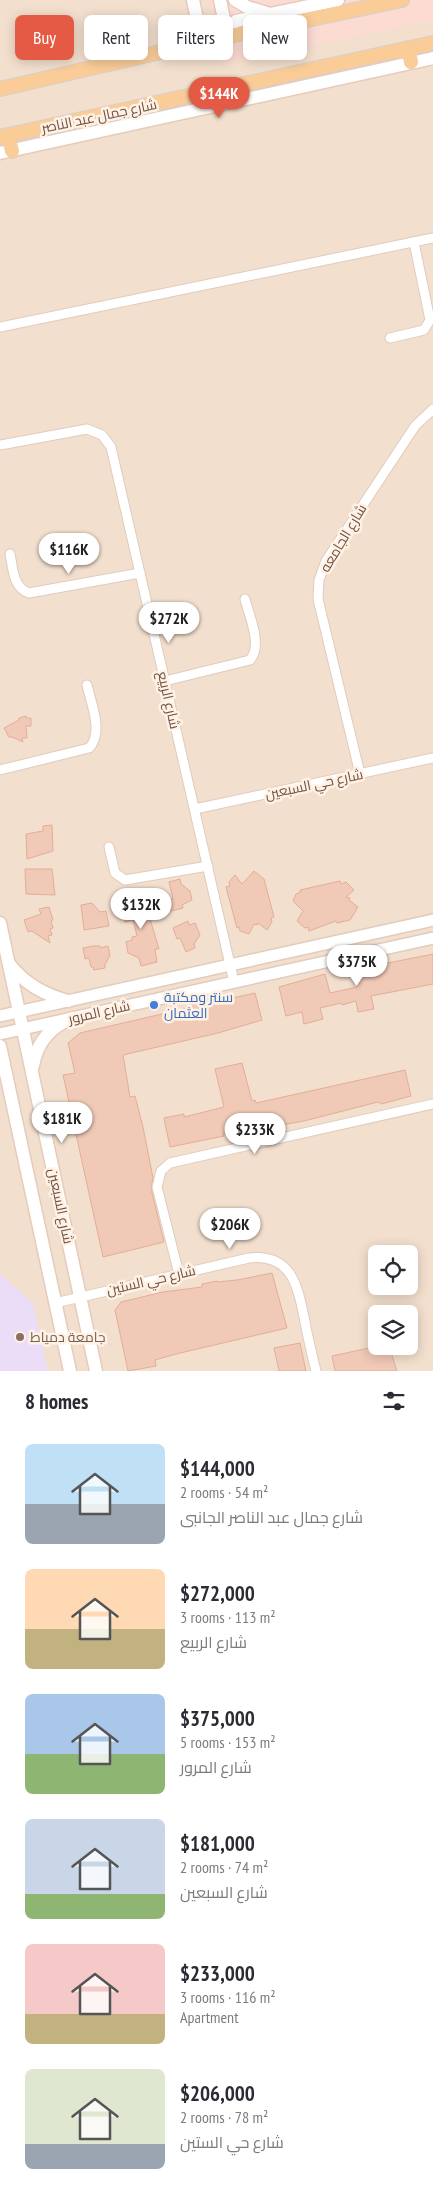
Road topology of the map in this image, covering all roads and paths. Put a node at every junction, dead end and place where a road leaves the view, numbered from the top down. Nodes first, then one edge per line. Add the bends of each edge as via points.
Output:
1 (193, 0) edge
2 (220, 0) edge
3 (235, 0) edge
4 (338, 0) edge
5 (402, 0) edge
6 (275, 14) junction
7 (196, 15) edge
8 (224, 15) edge
9 (233, 24) edge
10 (233, 35) edge
11 (433, 43) edge
12 (408, 48) junction
13 (158, 53) edge
14 (433, 58) edge
15 (411, 62) junction
16 (0, 89) edge
17 (4, 136) edge
18 (6, 152) edge
19 (433, 238) edge
20 (414, 242) junction
21 (0, 327) edge
22 (390, 338) dead end
23 (433, 409) edge
24 (0, 445) edge
25 (10, 554) dead end
26 (140, 573) junction
27 (245, 599) dead end
28 (165, 680) junction
29 (87, 685) dead end
30 (433, 758) edge
31 (0, 770) edge
32 (360, 774) junction
33 (194, 809) junction
34 (109, 847) dead end
35 (208, 866) junction
36 (433, 920) edge
37 (0, 923) edge
38 (433, 938) edge
39 (9, 964) junction
40 (230, 965) junction
41 (234, 982) junction
42 (68, 1001) junction
43 (19, 1011) junction
44 (0, 1016) edge
45 (73, 1018) junction
46 (23, 1029) junction
47 (0, 1034) edge
48 (0, 1046) edge
49 (33, 1076) junction
50 (433, 1104) edge
51 (179, 1274) junction
52 (80, 1297) junction
53 (55, 1302) junction
54 (70, 1371) edge
55 (96, 1371) edge
56 (316, 1371) edge

1 - 7 main road
2 - 8 main road
3 - 6 main road via 247,7
4 - 6 main road
5 - 10 main road
6 - 9 main road
11 - 12 main road, شارع جمال عبد الناصر
12 - 15 main road
12 - 17 main road, شارع جمال عبد الناصر
13 - 16 main road
14 - 15 main road
15 - 18 main road
17 - 18 main road
19 - 20 street
20 - 21 street
20 - 22 street via 430,320 424,330
23 - 32 street, شارع الجامعه via 415,426 326,561 319,580 318,599
24 - 26 street, شارع الربيع via 82,429 102,435 111,447
25 - 26 street via 16,582 29,593
26 - 28 street, شارع الربيع
27 - 28 street via 256,644 250,660
28 - 33 street, شارع الربيع
29 - 31 street via 97,732 90,748
30 - 32 street, شارع حي السبعين
32 - 33 street, شارع حي السبعين
33 - 35 street, شارع الربيع
34 - 35 street via 115,873 125,880
35 - 40 street, شارع الربيع
36 - 40 street, شارع المرور
37 - 39 main road, شارع السبعين
38 - 41 street, شارع المرور
39 - 42 main road via 35,988
39 - 43 main road, شارع السبعين
40 - 41 street, شارع الربيع
40 - 42 street, شارع المرور
41 - 45 street, شارع المرور
42 - 43 street, شارع المرور
43 - 44 street, شارع المرور
43 - 46 main road, شارع السبعين
45 - 46 street, شارع المرور
45 - 49 main road via 51,1030 40,1043 34,1059
46 - 47 street, شارع المرور
46 - 49 main road, شارع السبعين
48 - 53 main road, شارع السبعين
49 - 52 main road, شارع السبعين
50 - 51 street via 170,1163 161,1171 158,1187
51 - 52 street, شارع حي الستين
51 - 56 street, شارع حي الستين via 256,1257 284,1267 296,1284
52 - 53 street, شارع حي الستين
52 - 55 main road, شارع السبعين
53 - 54 main road, شارع السبعين

